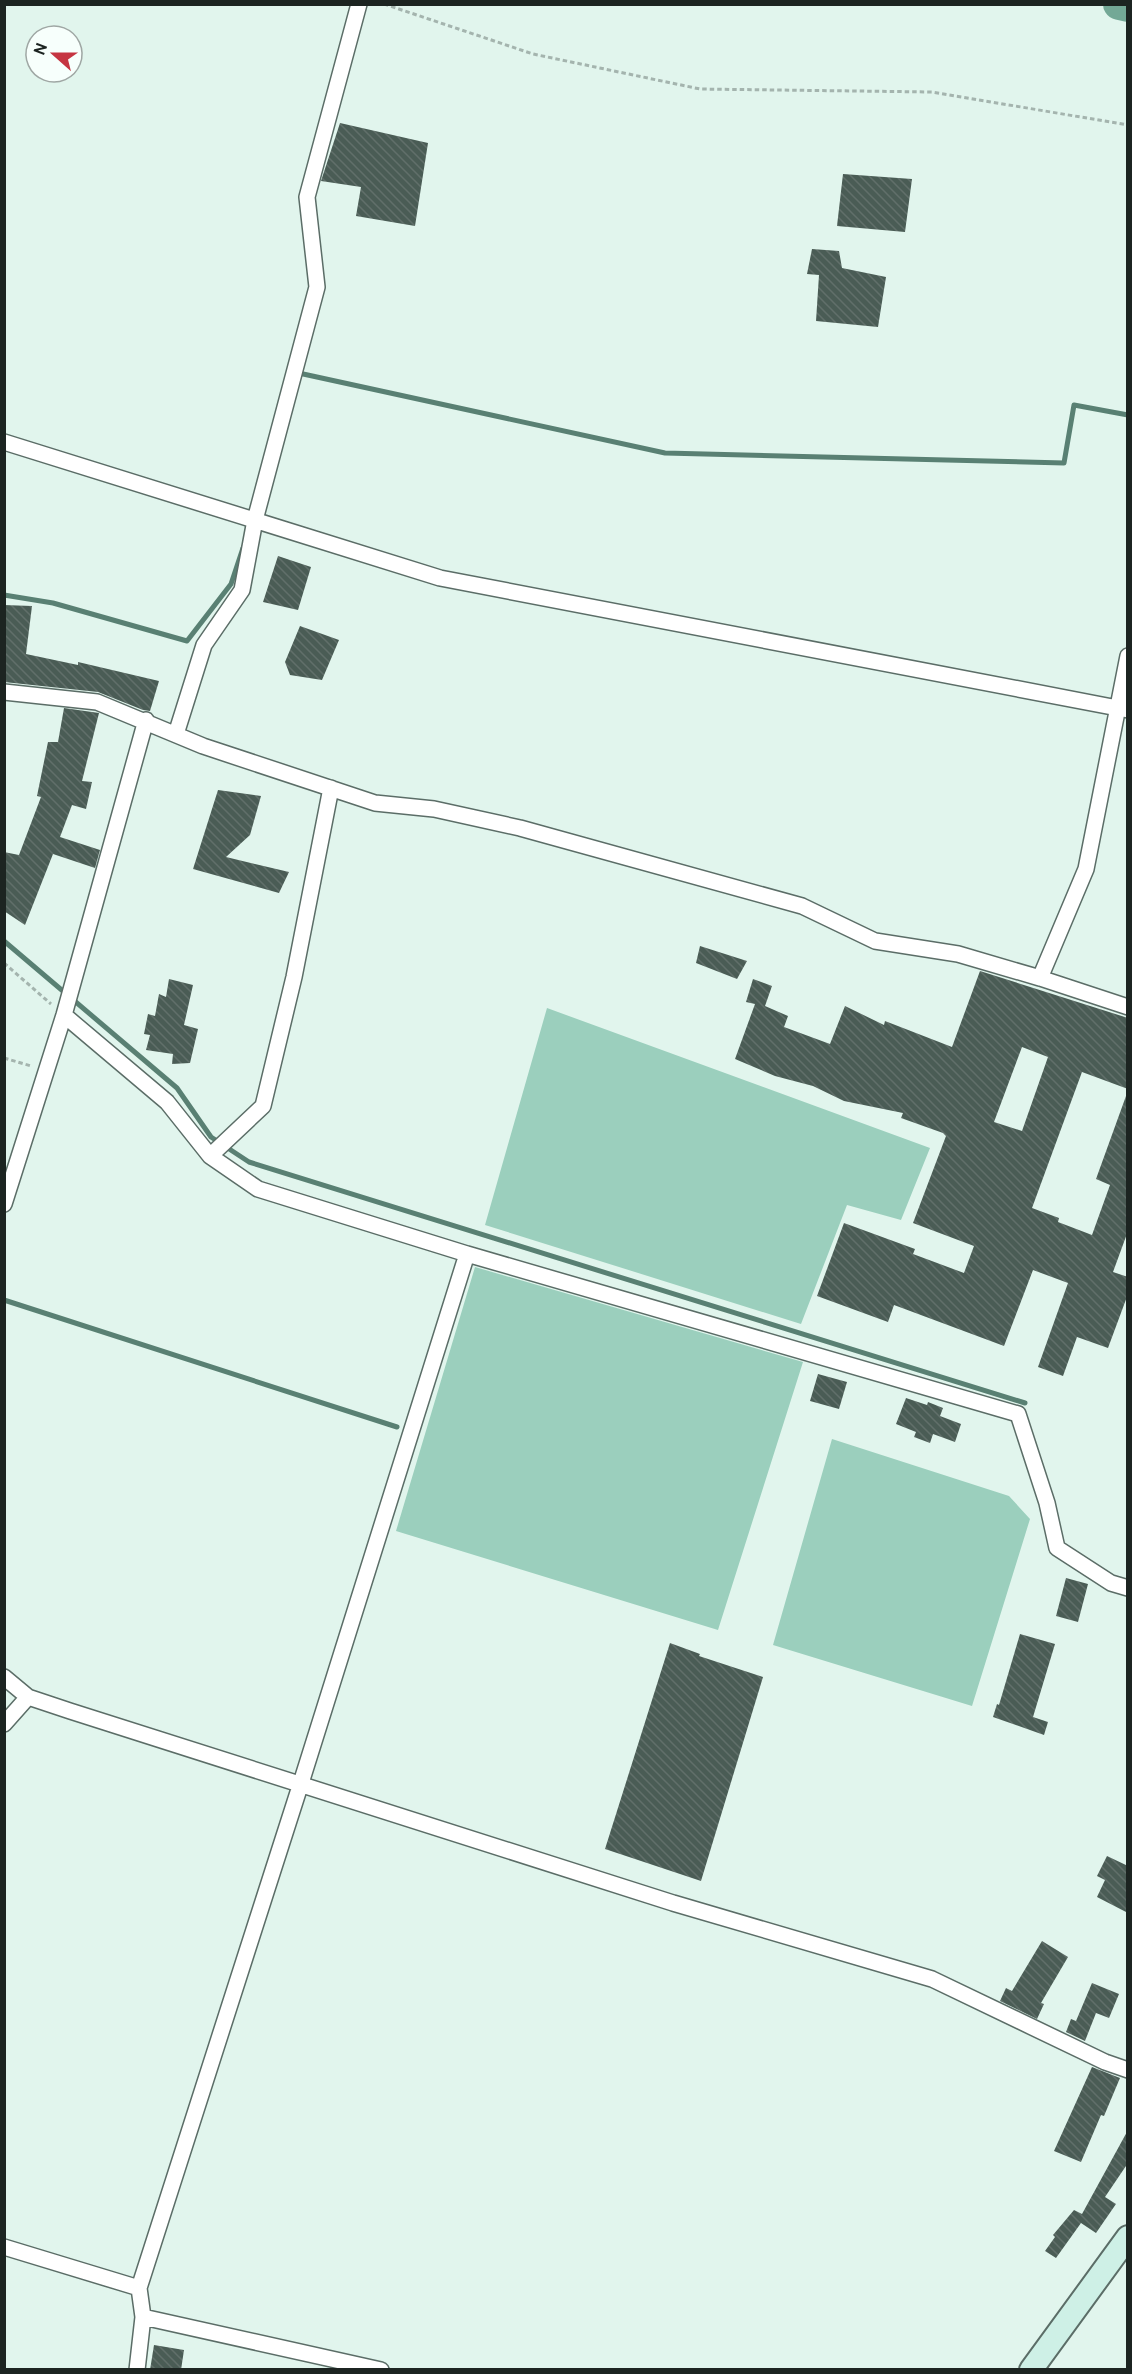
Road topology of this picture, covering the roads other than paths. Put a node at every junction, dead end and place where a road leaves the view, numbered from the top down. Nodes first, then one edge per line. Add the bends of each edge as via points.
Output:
1 (359, 4) edge
2 (4, 442) edge
3 (255, 520) junction
4 (1128, 656) edge
5 (4, 692) edge
6 (1123, 709) edge
7 (146, 720) junction
8 (176, 734) junction
9 (330, 788) junction
10 (1040, 978) junction
11 (1128, 1008) edge
12 (64, 1015) junction
13 (210, 1156) junction
14 (4, 1204) edge
15 (467, 1254) junction
16 (1128, 1588) edge
17 (4, 1677) edge
18 (28, 1697) junction
19 (4, 1724) edge
20 (301, 1783) junction
21 (1128, 2070) edge
22 (1128, 2237) edge
23 (4, 2247) edge
24 (139, 2288) junction
25 (143, 2317) junction
26 (137, 2370) edge
27 (381, 2370) edge
28 (1031, 2370) edge

1 - 3 street via 307,197 317,287
2 - 3 street
3 - 6 street via 440,578
3 - 8 street via 242,590 204,645
4 - 6 street
5 - 7 street via 97,702
6 - 10 street via 1086,869
7 - 8 street
7 - 12 street
8 - 9 street
9 - 10 street via 375,803 434,808 520,828 801,906 875,941 958,954
9 - 13 street via 294,977 263,1106
10 - 11 street
12 - 13 street via 167,1102
12 - 14 street
13 - 15 street via 258,1189
15 - 16 street via 1018,1414 1057,1548 1111,1582
15 - 20 street
17 - 18 street
18 - 19 street
18 - 20 street
20 - 21 street via 673,1903 932,1979
20 - 24 street
22 - 28 main road
23 - 24 street
24 - 25 street
25 - 26 street
25 - 27 street

